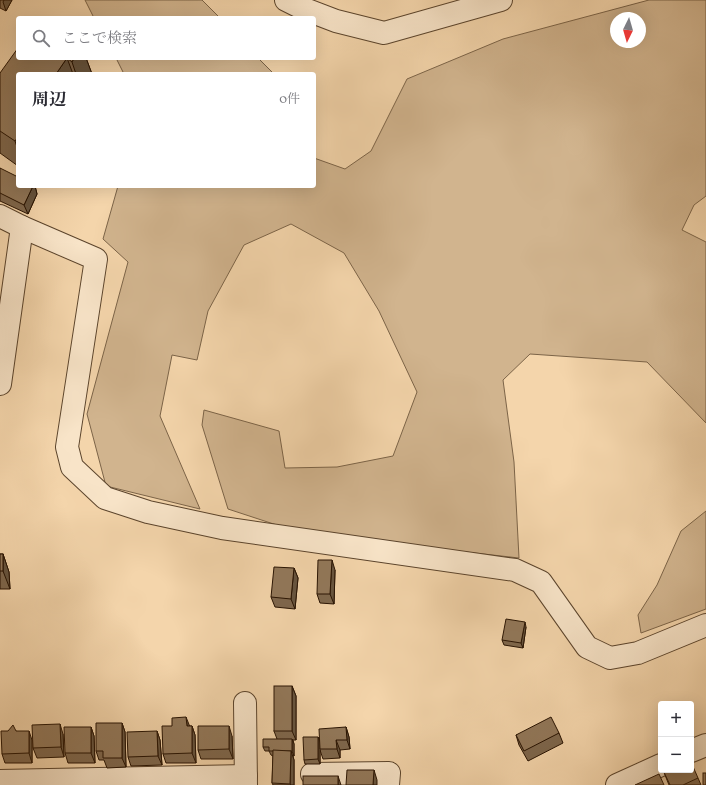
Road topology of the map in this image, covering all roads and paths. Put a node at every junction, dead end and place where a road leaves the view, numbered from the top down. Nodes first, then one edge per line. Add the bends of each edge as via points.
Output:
1 (286, 0) edge
2 (501, 0) edge
3 (0, 216) edge
4 (22, 227) junction
5 (0, 384) edge
6 (706, 625) edge
7 (245, 703) dead end
8 (706, 745) edge
9 (694, 751) edge
10 (658, 766) edge
11 (312, 774) edge
12 (246, 780) edge
13 (0, 781) edge
14 (52, 783) edge
15 (388, 785) edge
16 (617, 785) edge

1 - 2 street via 336,21 384,32
3 - 4 street
4 - 5 street
4 - 6 street via 96,259 67,447 72,467 105,498 148,512 222,528 515,570 541,582 587,647 610,658 638,653
7 - 12 street
8 - 9 street
10 - 16 street
11 - 15 street via 388,772
12 - 14 street
13 - 14 street

